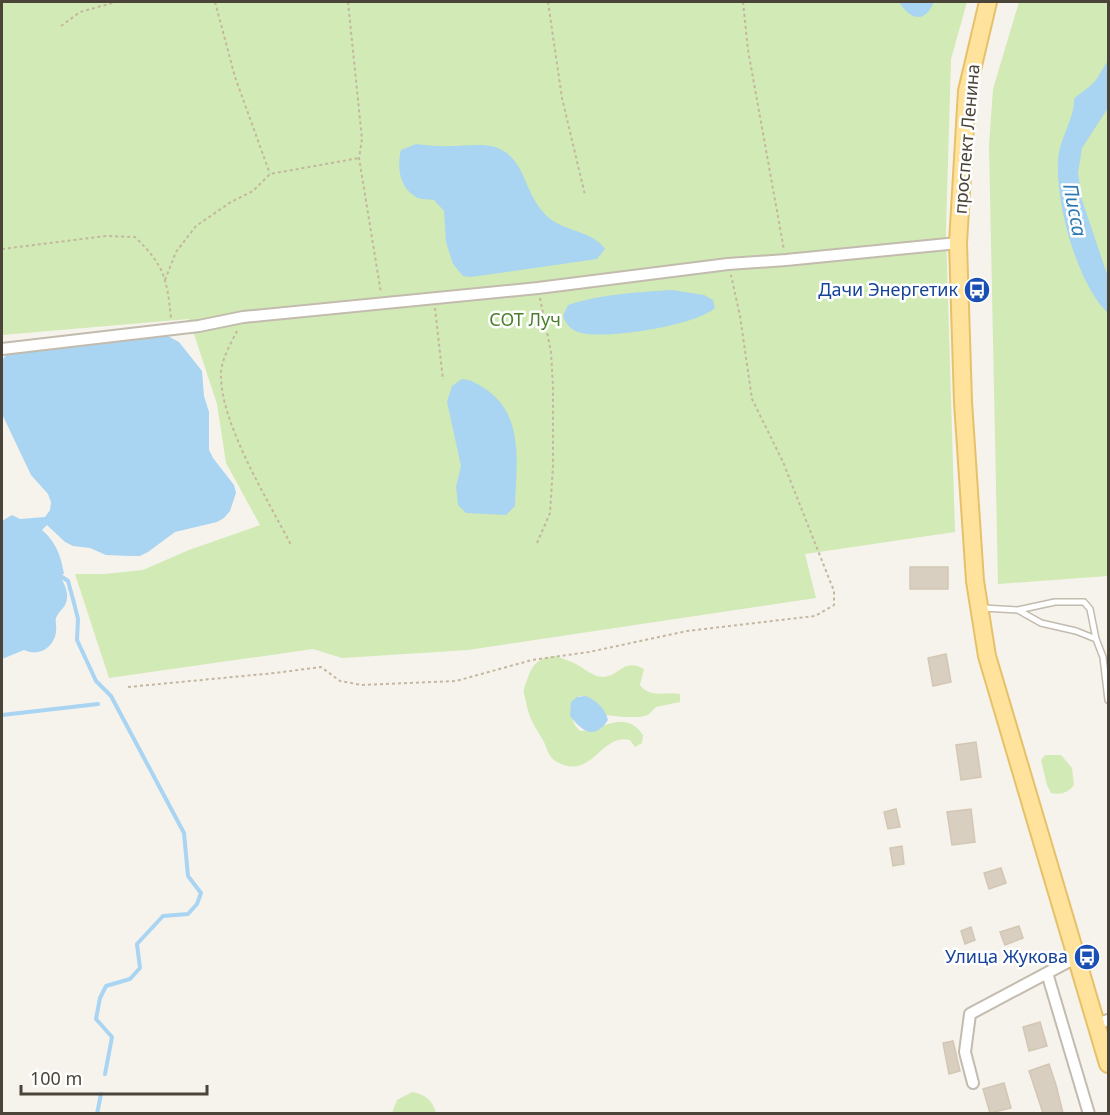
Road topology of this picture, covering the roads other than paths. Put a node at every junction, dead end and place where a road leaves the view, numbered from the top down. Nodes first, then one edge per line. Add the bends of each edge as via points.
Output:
1 (988, 2) edge
2 (958, 243) junction
3 (2, 349) edge
4 (978, 608) junction
5 (1018, 610) junction
6 (1096, 639) junction
7 (1108, 700) edge
8 (1077, 957) junction
9 (1047, 973) junction
10 (1102, 1022) edge
11 (1108, 1064) edge
12 (973, 1083) dead end
13 (1089, 1113) edge

1 - 2 main road, проспект Ленина via 967,91
2 - 3 street via 243,317 199,326
2 - 4 main road, проспект Ленина via 963,402
4 - 5 lane
4 - 8 main road, проспект Ленина via 987,656
5 - 6 lane via 1041,623
5 - 6 lane via 1055,602 1084,602 1090,609
6 - 7 lane via 1103,657
8 - 9 street
8 - 10 main road, проспект Ленина
9 - 12 street via 970,1014 965,1052
9 - 13 street
10 - 11 main road, проспект Ленина

